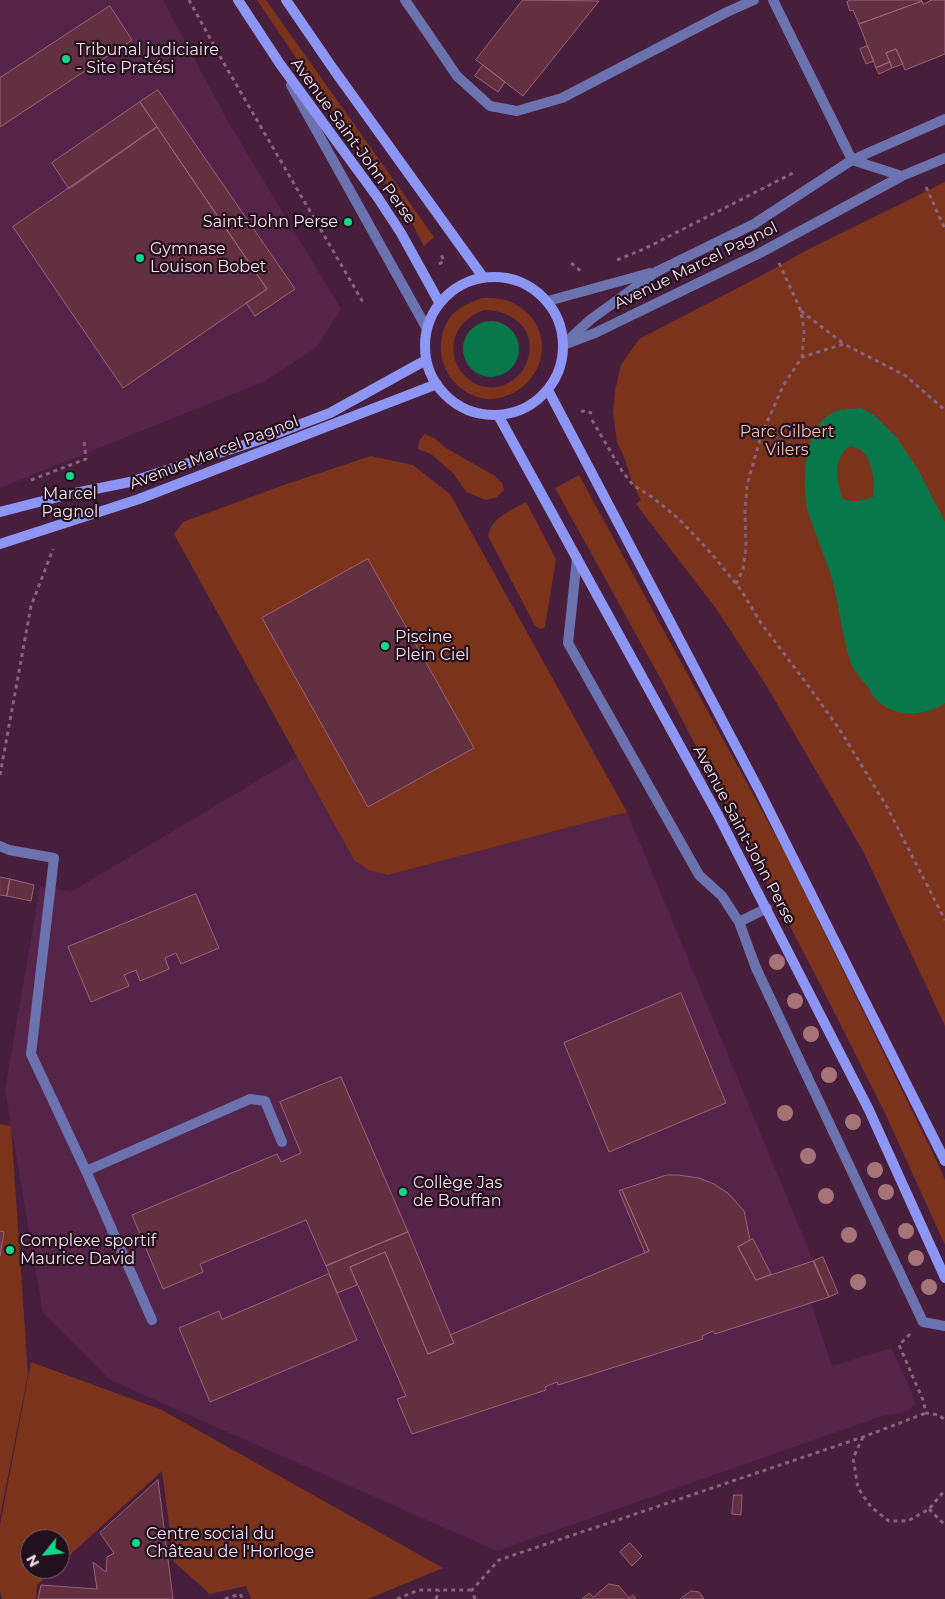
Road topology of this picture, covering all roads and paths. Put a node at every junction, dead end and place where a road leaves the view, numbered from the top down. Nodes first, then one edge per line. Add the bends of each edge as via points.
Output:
1 (189, 0) edge
2 (238, 0) edge
3 (286, 0) edge
4 (404, 0) edge
5 (754, 0) edge
6 (773, 0) edge
7 (280, 64) junction
8 (945, 120) edge
9 (945, 158) edge
10 (852, 160) junction
11 (796, 171) dead end
12 (902, 176) junction
13 (925, 184) dead end
14 (945, 229) edge
15 (439, 252) dead end
16 (777, 258) dead end
17 (616, 260) dead end
18 (571, 263) dead end
19 (439, 264) dead end
20 (580, 269) dead end
21 (588, 271) dead end
22 (656, 272) junction
23 (582, 273) dead end
24 (483, 277) junction
25 (548, 301) junction
26 (439, 302) junction
27 (364, 304) dead end
28 (801, 311) junction
29 (426, 328) junction
30 (844, 344) junction
31 (564, 345) junction
32 (802, 358) junction
33 (426, 360) junction
34 (437, 384) junction
35 (548, 390) junction
36 (945, 410) edge
37 (583, 411) dead end
38 (592, 413) dead end
39 (498, 415) junction
40 (592, 420) dead end
41 (84, 442) dead end
42 (31, 480) dead end
43 (0, 512) edge
44 (0, 544) edge
45 (53, 549) dead end
46 (577, 558) junction
47 (736, 584) junction
48 (0, 775) edge
49 (0, 846) edge
50 (766, 908) junction
51 (945, 920) edge
52 (739, 922) junction
53 (282, 1142) dead end
54 (945, 1161) edge
55 (86, 1171) junction
56 (945, 1278) edge
57 (152, 1320) dead end
58 (923, 1322) junction
59 (945, 1326) edge
60 (926, 1413) junction
61 (945, 1420) edge
62 (863, 1437) junction
63 (945, 1490) edge
64 (929, 1509) junction
65 (945, 1526) edge
66 (440, 1590) junction
67 (472, 1590) junction
68 (225, 1599) edge
69 (242, 1599) edge
70 (398, 1599) edge
71 (436, 1599) edge
72 (475, 1599) edge

1 - 27 path
2 - 7 main road, Avenue Saint-John Perse
3 - 24 main road, Avenue Saint-John Perse
4 - 5 street via 457,76 490,106 517,111 562,98
6 - 10 street
7 - 26 main road, Avenue Saint-John Perse via 383,205
7 - 29 street
8 - 10 street, Avenue Marcel Pagnol
9 - 12 street, Avenue Marcel Pagnol
10 - 12 street
10 - 22 street, Avenue Marcel Pagnol via 754,224
11 - 17 path via 644,249
12 - 31 street, Avenue Marcel Pagnol via 760,253
13 - 14 path
15 - 19 path via 444,261
16 - 28 path
18 - 20 path
21 - 23 path
22 - 25 street, Avenue Marcel Pagnol
22 - 31 street, Avenue Marcel Pagnol via 590,320
24 - 25 main road via 507,277 530,286
24 - 26 main road via 461,285
25 - 31 main road via 559,322
26 - 29 main road
28 - 30 path
28 - 32 path via 804,331
29 - 33 main road
30 - 32 path
30 - 36 path via 906,376
31 - 35 main road via 560,369
32 - 47 path via 783,386 761,436 747,485 744,569
33 - 34 main road
33 - 43 main road, Avenue Marcel Pagnol via 330,413 259,440 130,482
34 - 39 main road via 466,410
34 - 44 main road, Avenue Marcel Pagnol via 139,499
35 - 39 main road via 530,405
35 - 54 main road, Avenue Saint-John Perse via 760,792
37 - 38 path
39 - 46 main road, Avenue Saint-John Perse
40 - 47 path via 633,486 678,518
41 - 42 path via 86,459
45 - 48 path via 31,606
46 - 50 main road, Avenue Saint-John Perse
46 - 52 street via 568,643 700,875 722,896
47 - 51 path via 840,730 887,807
49 - 55 street via 54,858 30,1054
50 - 52 street
50 - 56 main road, Avenue Saint-John Perse via 869,1110
52 - 58 street via 756,968
53 - 55 street via 265,1101 250,1099
55 - 57 street
58 - 59 street
58 - 60 path via 900,1345
60 - 61 path via 939,1415
60 - 62 path
62 - 64 path via 853,1458 858,1488 871,1507 889,1521 908,1521
62 - 67 path via 499,1560
63 - 64 path
64 - 65 path
66 - 67 path
66 - 70 path via 419,1590
66 - 71 path
67 - 72 path
68 - 69 path via 240,1594

